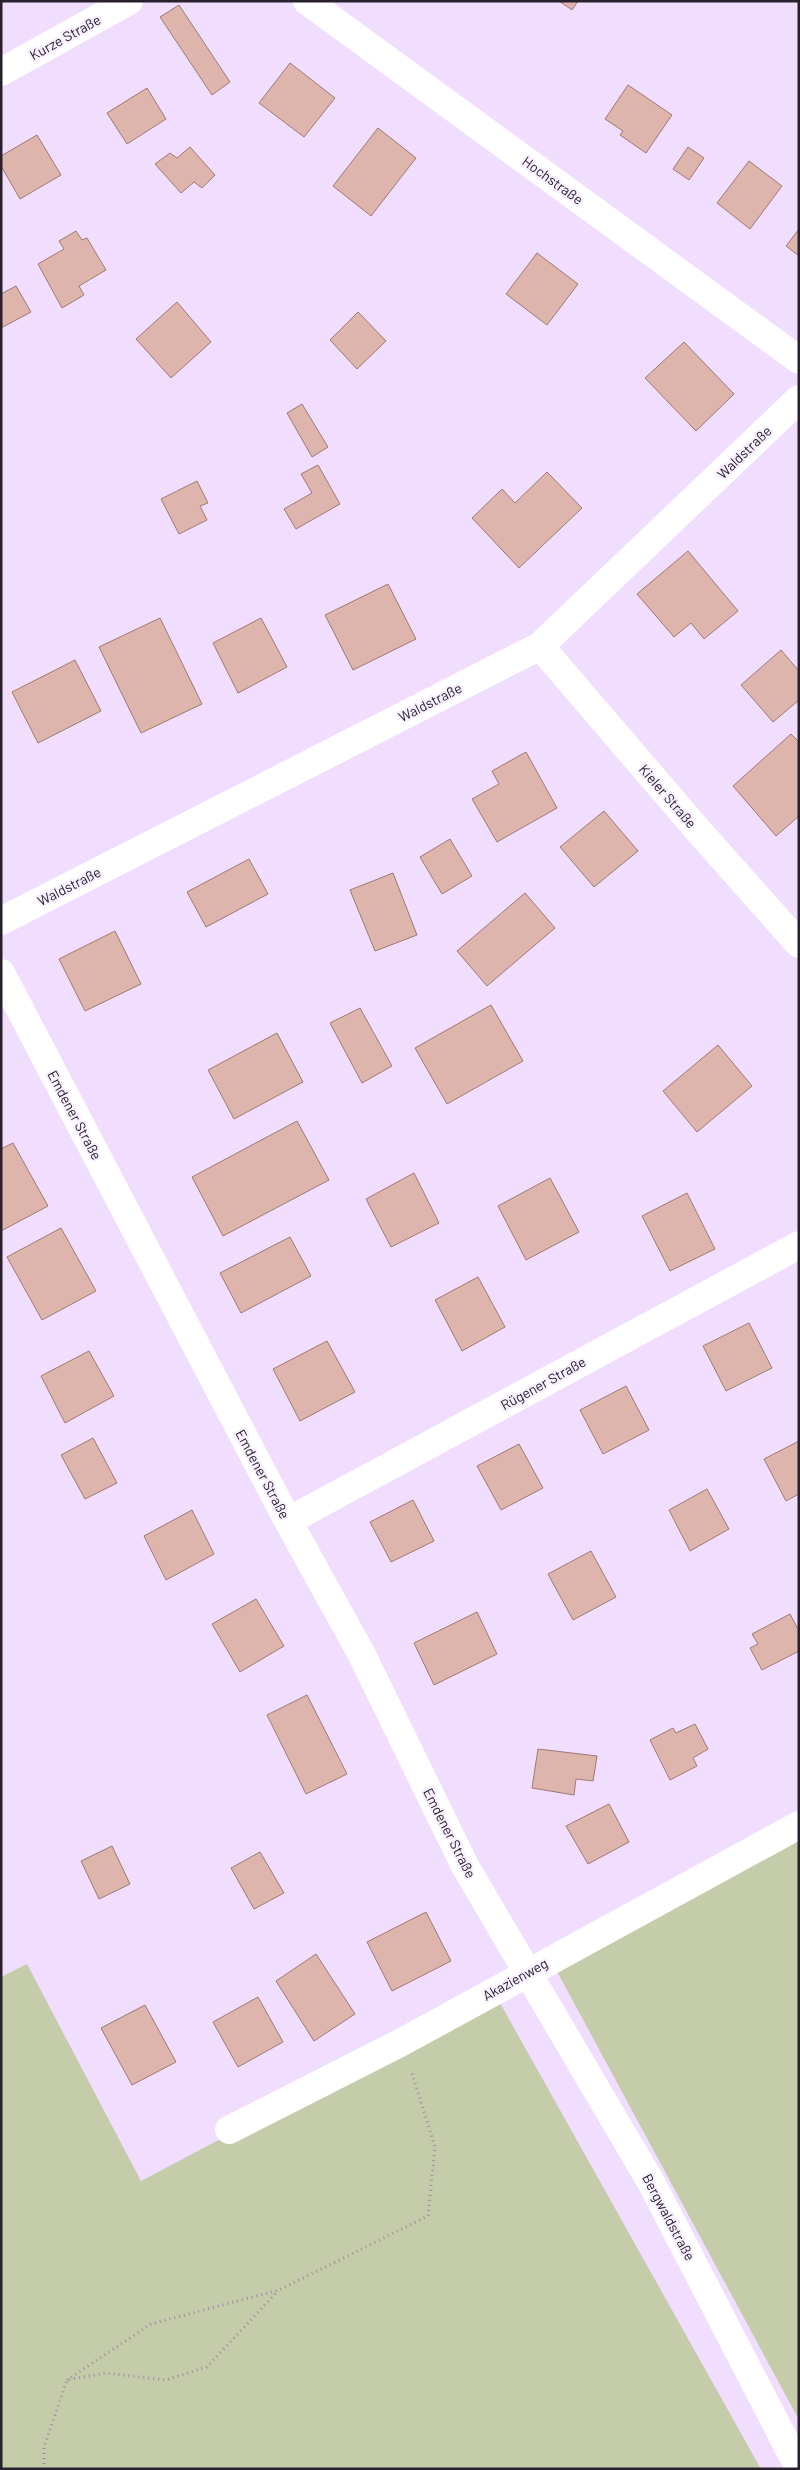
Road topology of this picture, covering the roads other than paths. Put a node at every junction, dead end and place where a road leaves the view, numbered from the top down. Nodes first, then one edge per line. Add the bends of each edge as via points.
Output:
1 (129, 1) edge
2 (308, 1) edge
3 (1, 72) edge
4 (799, 360) edge
5 (799, 398) edge
6 (540, 646) junction
7 (1, 921) edge
8 (799, 944) edge
9 (1, 973) edge
10 (799, 1245) edge
11 (288, 1521) junction
12 (799, 1824) edge
13 (528, 1972) junction
14 (229, 2130) dead end
15 (799, 2468) edge

1 - 3 street, Kurze Straße
2 - 4 street, Hochstraße
5 - 6 street, Waldstraße
6 - 7 street, Waldstraße
6 - 8 street, Kieler Straße
9 - 11 street, Emdener Straße
10 - 11 street, Rügener Straße
11 - 13 street, Emdener Straße via 361,1652 465,1866
12 - 13 street, Akazienweg
13 - 14 street, Akazienweg via 402,2042
13 - 15 street, Bergwaldstraße via 652,2184

